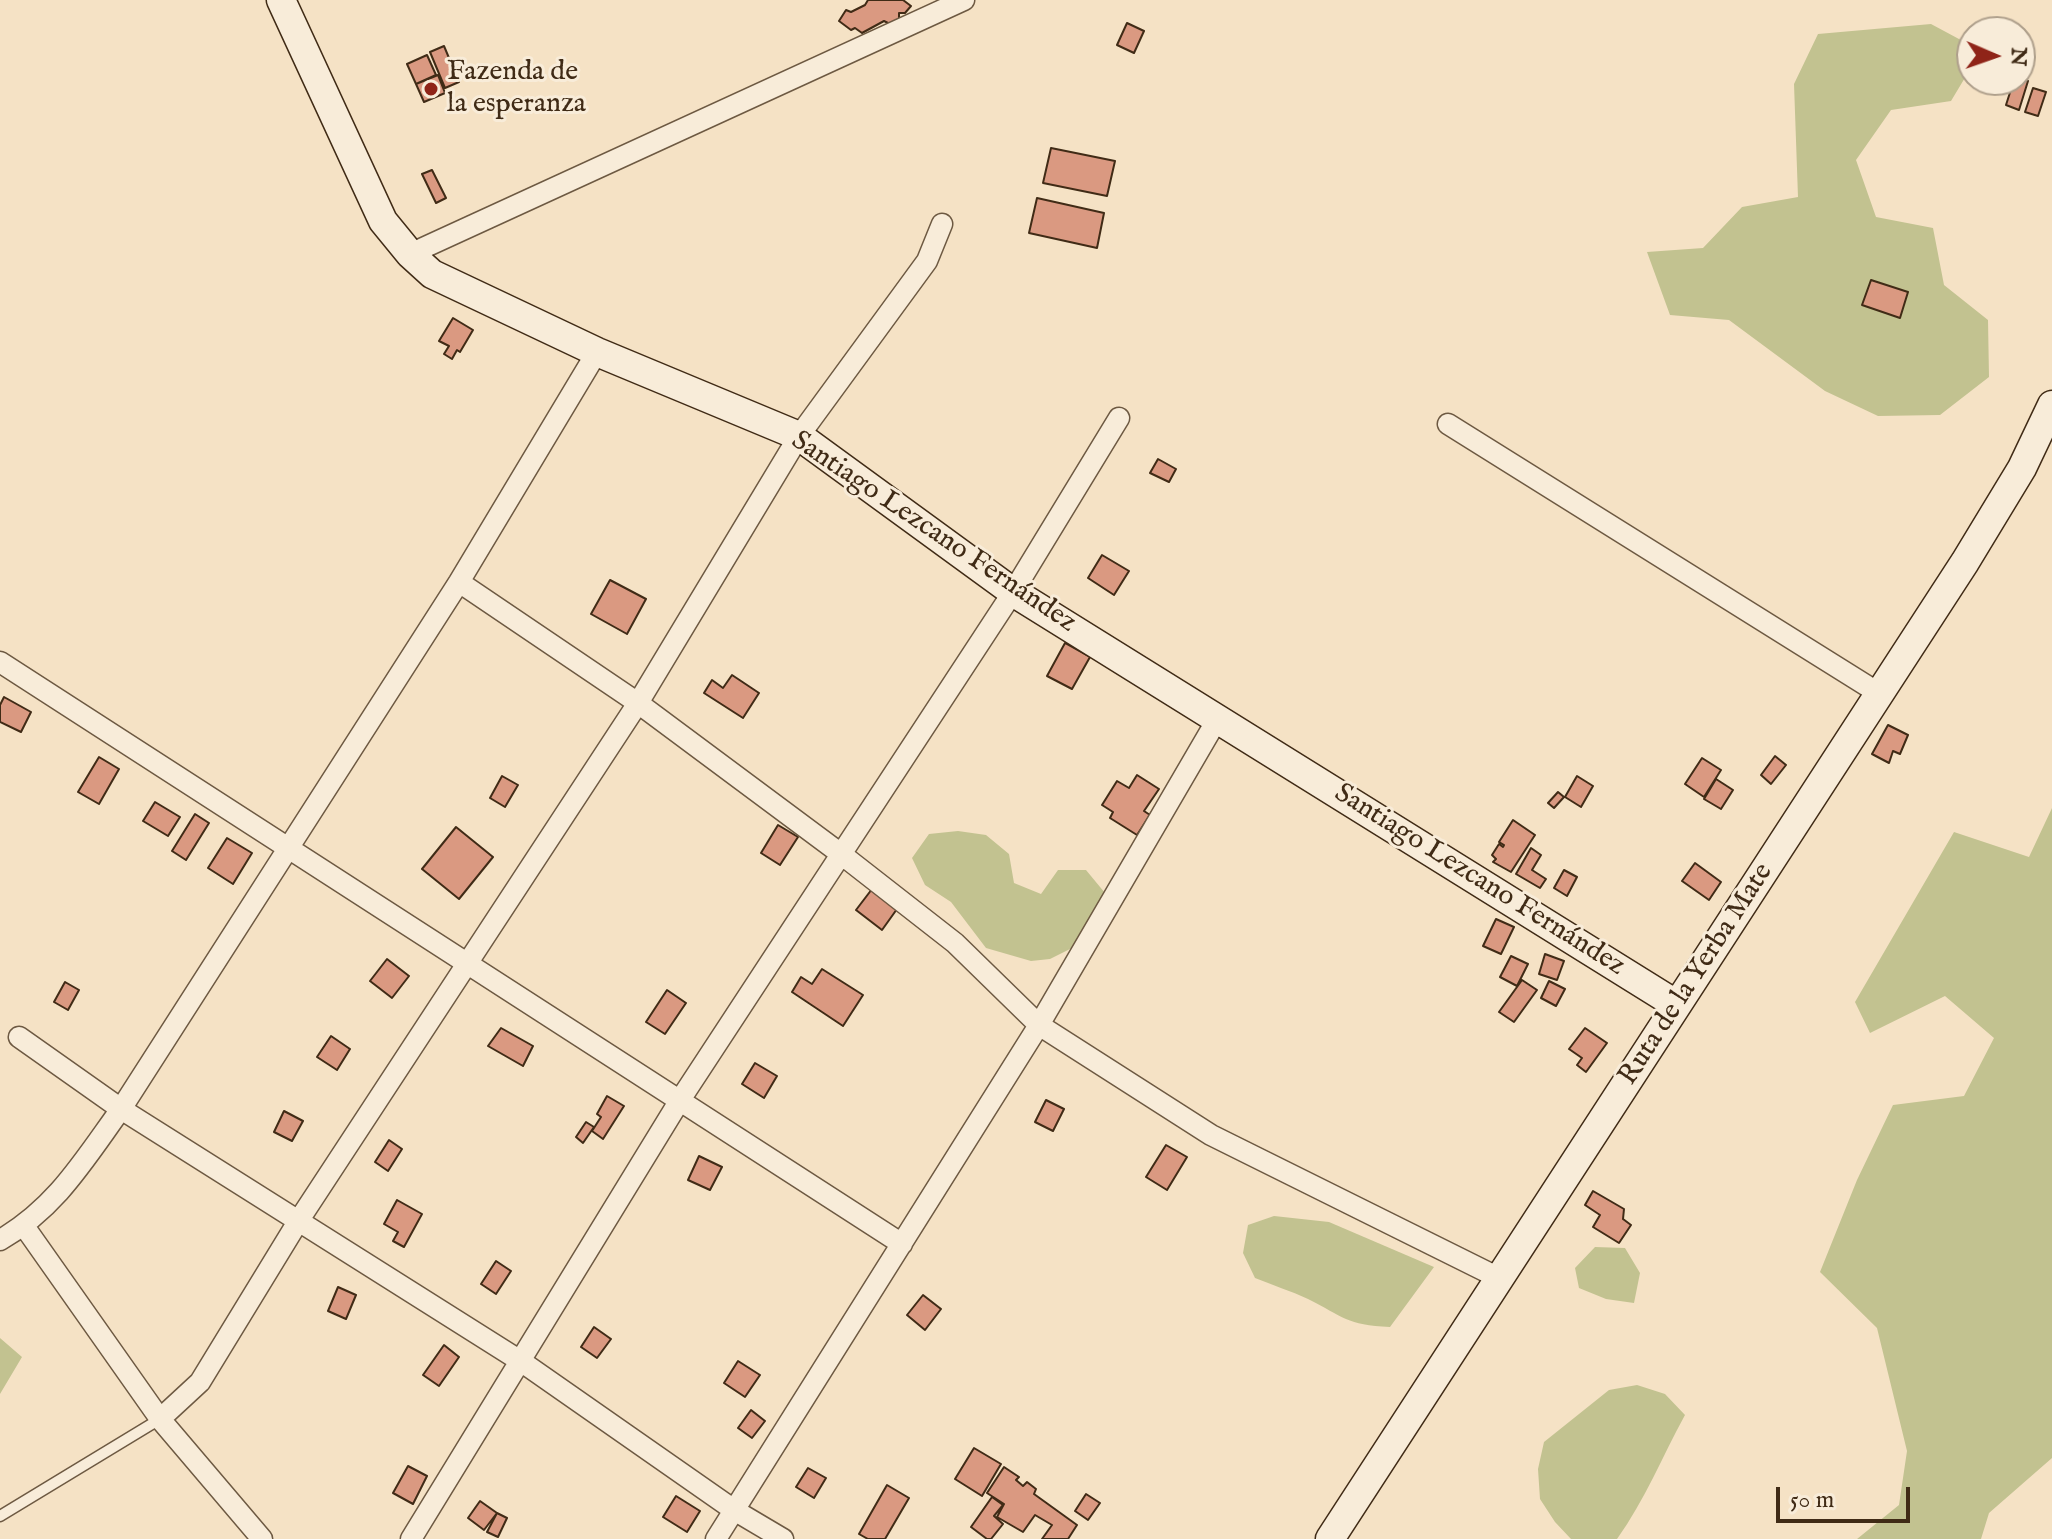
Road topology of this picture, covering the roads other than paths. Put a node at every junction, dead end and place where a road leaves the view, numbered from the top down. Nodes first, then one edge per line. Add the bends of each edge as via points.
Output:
1 (281, 0) edge
2 (964, 0) edge
3 (942, 224) dead end
4 (410, 254) junction
5 (597, 352) junction
6 (2052, 405) edge
7 (1119, 418) dead end
8 (1448, 424) dead end
9 (799, 436) junction
10 (459, 582) junction
11 (1013, 592) junction
12 (0, 662) edge
13 (1880, 694) junction
14 (638, 703) junction
15 (1218, 718) junction
16 (288, 848) junction
17 (841, 854) junction
18 (467, 963) junction
19 (1677, 1005) junction
20 (1039, 1025) junction
21 (19, 1037) dead end
22 (680, 1100) junction
23 (121, 1109) junction
24 (299, 1220) junction
25 (24, 1226) junction
26 (0, 1240) edge
27 (902, 1244) junction
28 (1499, 1278) junction
29 (522, 1362) junction
30 (160, 1419) junction
31 (734, 1510) junction
32 (0, 1516) edge
33 (262, 1539) edge
34 (411, 1539) edge
35 (716, 1539) edge
36 (783, 1539) edge
37 (1330, 1539) edge

1 - 4 street, Santiago Lezcano Fernández via 383,221
2 - 4 street
3 - 9 street via 927,261
4 - 5 street, Santiago Lezcano Fernández via 432,274
5 - 9 street, Santiago Lezcano Fernández
5 - 10 street
6 - 13 street, Ruta de la Yerba Mate via 2003,501
7 - 11 street
8 - 13 street
9 - 11 street, Santiago Lezcano Fernández
9 - 14 street
10 - 14 street
10 - 16 street
11 - 15 street, Santiago Lezcano Fernández
11 - 17 street
12 - 16 street
13 - 19 street, Ruta de la Yerba Mate
14 - 17 street
14 - 18 street
15 - 19 street, Santiago Lezcano Fernández
15 - 20 street
16 - 18 street
16 - 23 street
17 - 20 street via 955,943
17 - 22 street
18 - 22 street
18 - 24 street
19 - 28 street, Ruta de la Yerba Mate
20 - 27 street
20 - 28 street via 1211,1135
21 - 23 street
22 - 27 street
22 - 29 street
23 - 24 street
23 - 25 street via 60,1193
24 - 29 street
24 - 30 street via 200,1382
25 - 26 street
25 - 30 street
27 - 31 street
28 - 37 street, Ruta de la Yerba Mate
29 - 31 street
29 - 34 street
30 - 32 lane
30 - 33 street
31 - 35 street
31 - 36 street

